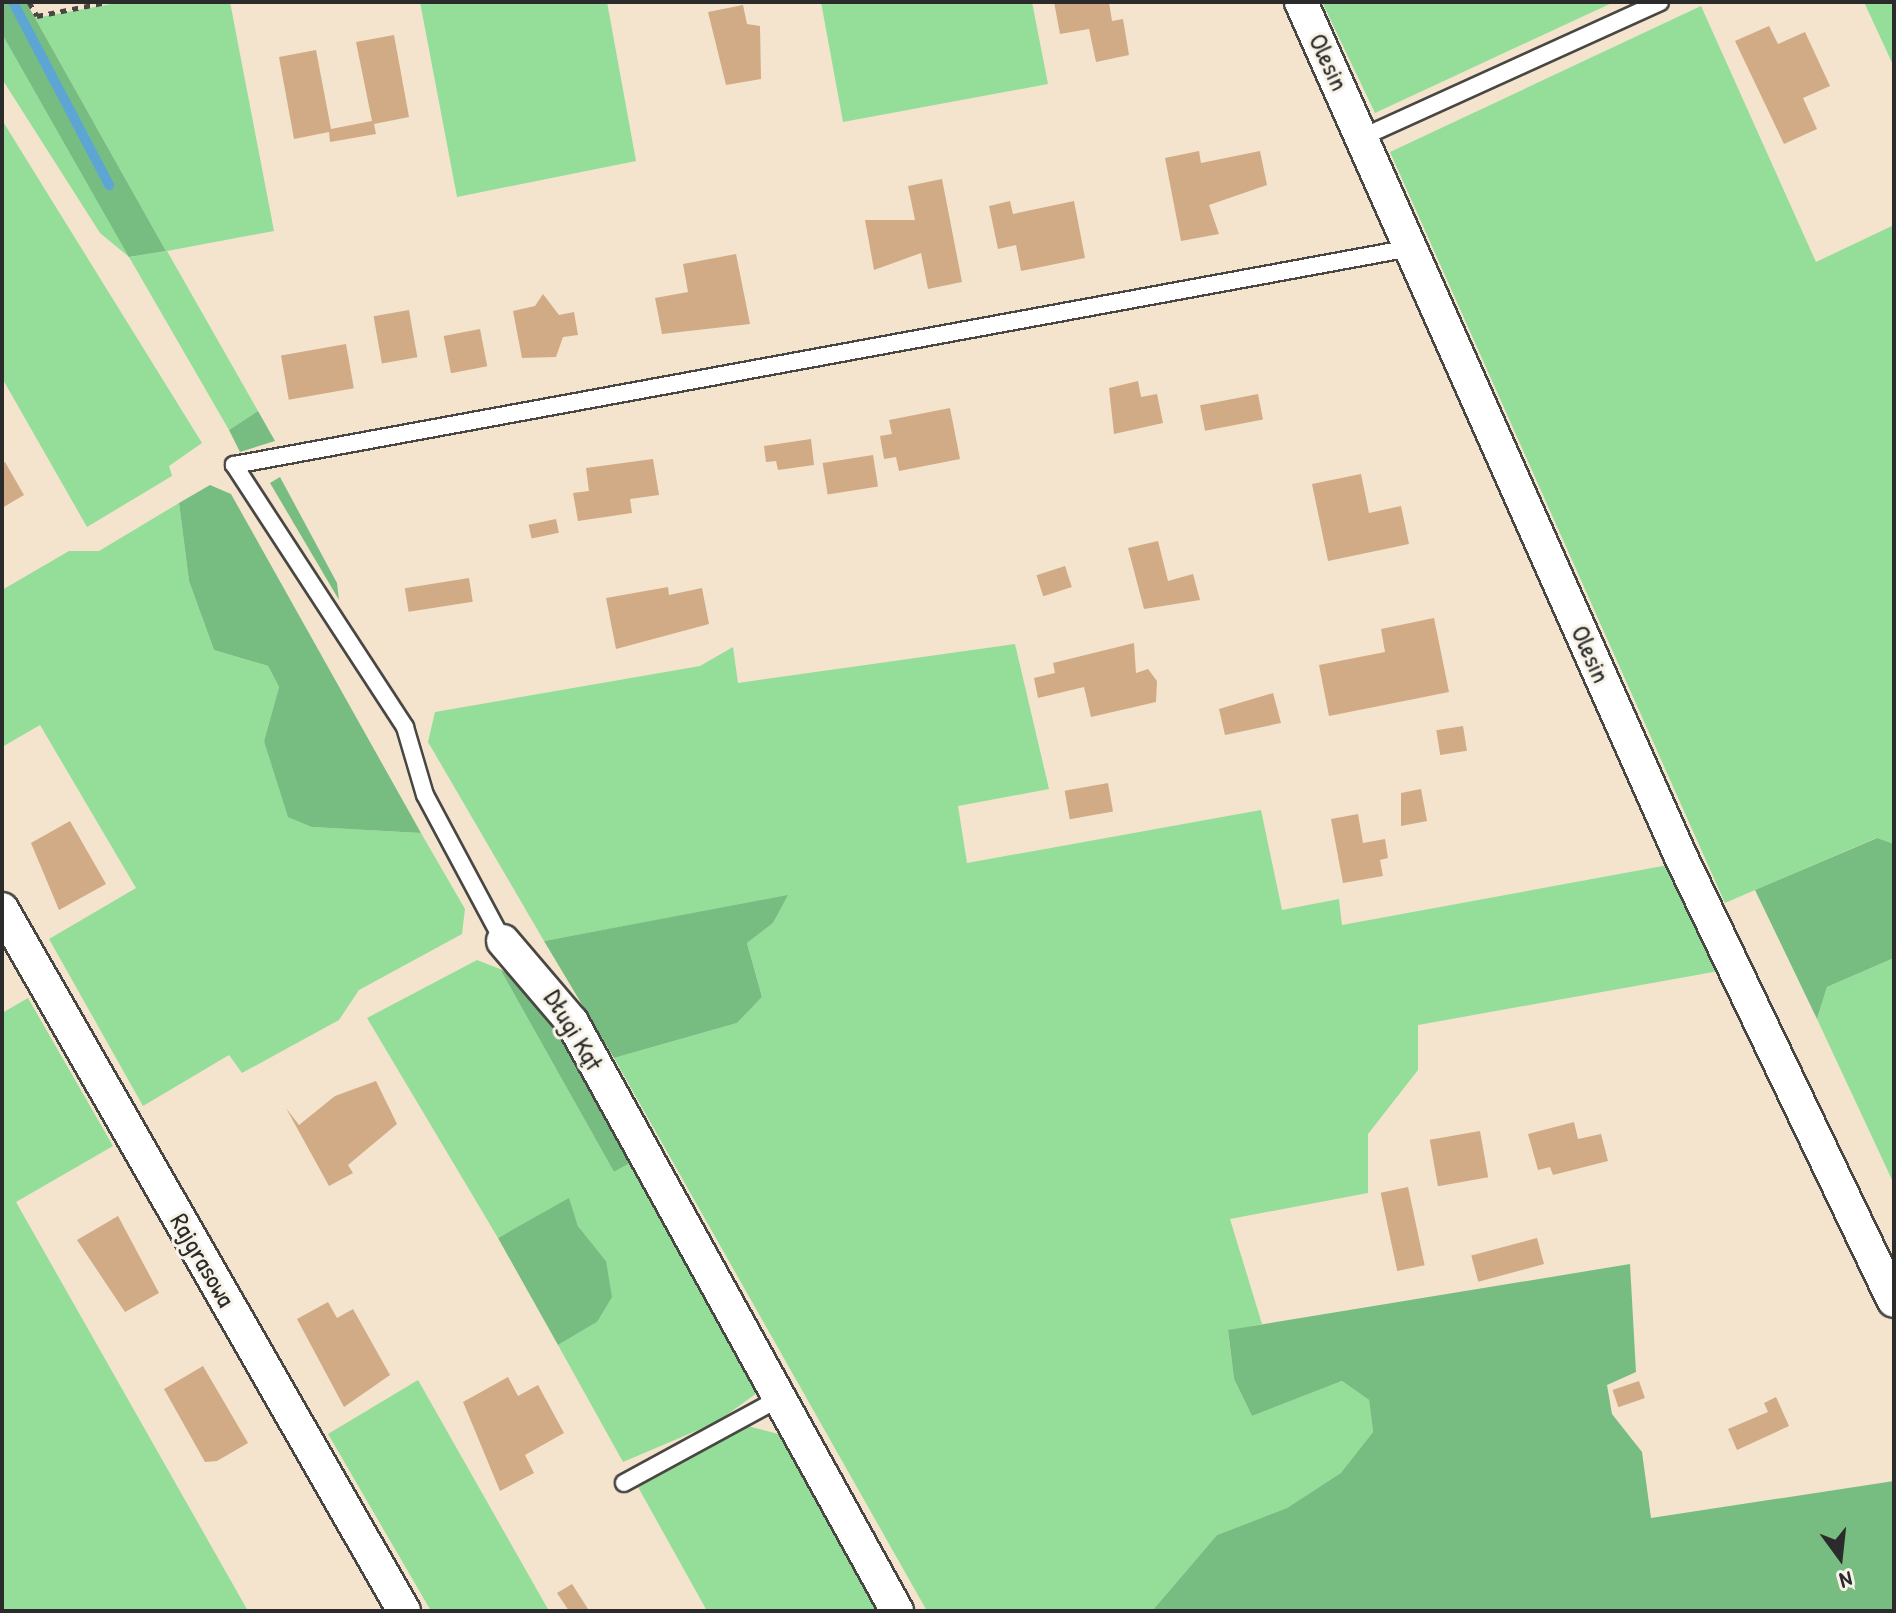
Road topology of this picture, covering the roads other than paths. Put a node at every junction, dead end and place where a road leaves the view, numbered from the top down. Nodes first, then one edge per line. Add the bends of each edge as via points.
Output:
1 (1301, 2) edge
2 (1660, 2) edge
3 (1363, 137) junction
4 (1411, 248) junction
5 (2, 909) edge
6 (503, 941) joint
7 (1894, 1301) edge
8 (778, 1399) junction
9 (624, 1483) dead end
10 (404, 1611) edge
11 (897, 1611) edge

1 - 3 street, Olesin
2 - 3 lane
3 - 4 street, Olesin
4 - 6 lane, Długi Kąt via 234,465 405,727 425,795
4 - 7 street, Olesin via 1681,857
5 - 10 street, Rajgrasowa
6 - 8 street, Długi Kąt via 572,1022
8 - 9 lane
8 - 11 street, Długi Kąt

